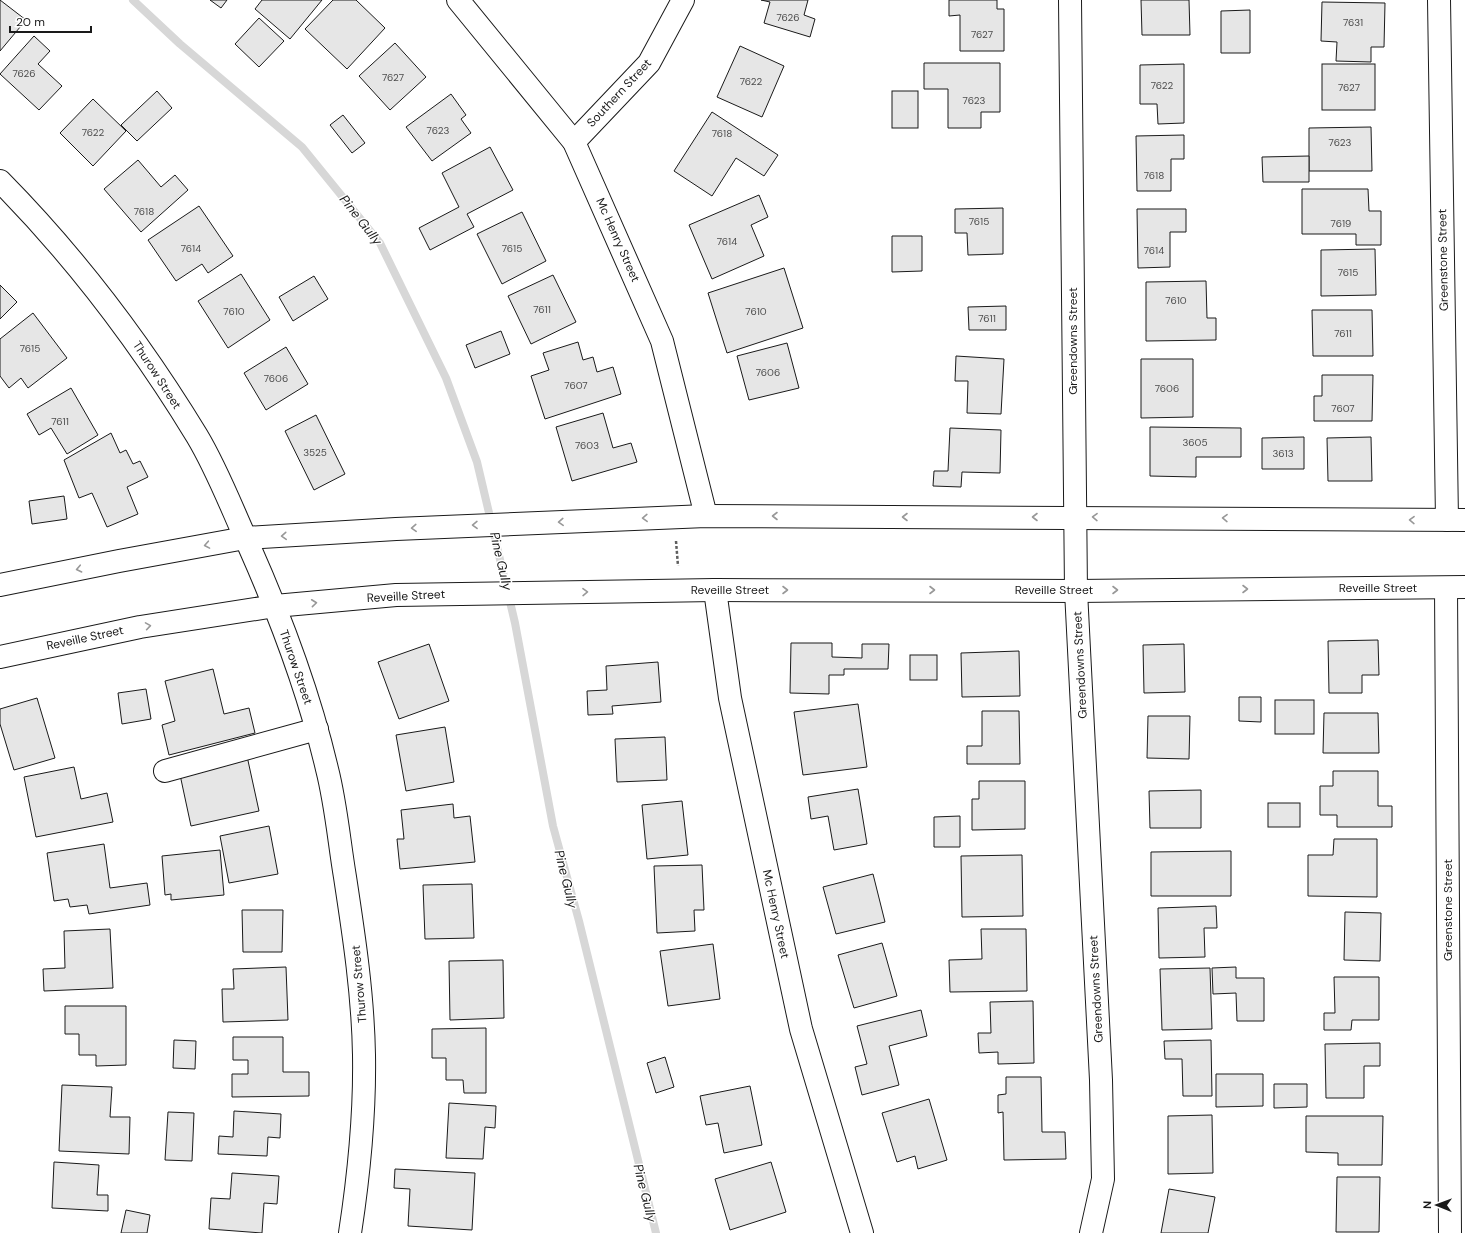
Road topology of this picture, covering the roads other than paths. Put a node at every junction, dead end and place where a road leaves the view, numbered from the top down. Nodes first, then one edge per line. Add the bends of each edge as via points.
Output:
1 (458, 0) edge
2 (683, 0) edge
3 (1070, 0) edge
4 (1439, 0) edge
5 (574, 142) junction
6 (0, 181) edge
7 (706, 516) junction
8 (1074, 517) junction
9 (1456, 520) edge
10 (245, 538) junction
11 (0, 585) edge
12 (1456, 588) edge
13 (715, 590) junction
14 (1076, 590) junction
15 (276, 606) junction
16 (0, 656) edge
17 (317, 729) junction
18 (165, 771) dead end
19 (350, 1233) edge
20 (862, 1233) edge
21 (1091, 1233) edge
22 (1450, 1233) edge

1 - 5 street, Mc Henry Street
2 - 5 street, Southern Street via 649,63
3 - 8 street, Greendowns Street
4 - 9 street, Greenstone Street
5 - 7 street, Mc Henry Street via 662,341
6 - 10 street, Thurow Street via 93,285 124,326 198,438
8 -> 7 street
7 -> 10 street via 453,526
9 -> 8 street
8 - 14 street, Greendowns Street
10 -> 11 street
10 - 15 street, Thurow Street
14 -> 12 street, Reveille Street
12 - 22 street, Greenstone Street
13 -> 14 street, Reveille Street
15 -> 13 street, Reveille Street via 396,595
13 - 20 street, Mc Henry Street via 730,698 801,1029
14 - 21 street, Greendowns Street via 1102,1133 1103,1179
16 -> 15 street, Reveille Street via 140,627
15 - 17 street, Thurow Street
17 - 18 street
17 - 19 street, Thurow Street via 336,818 357,951 362,1009 363,1112 360,1160

